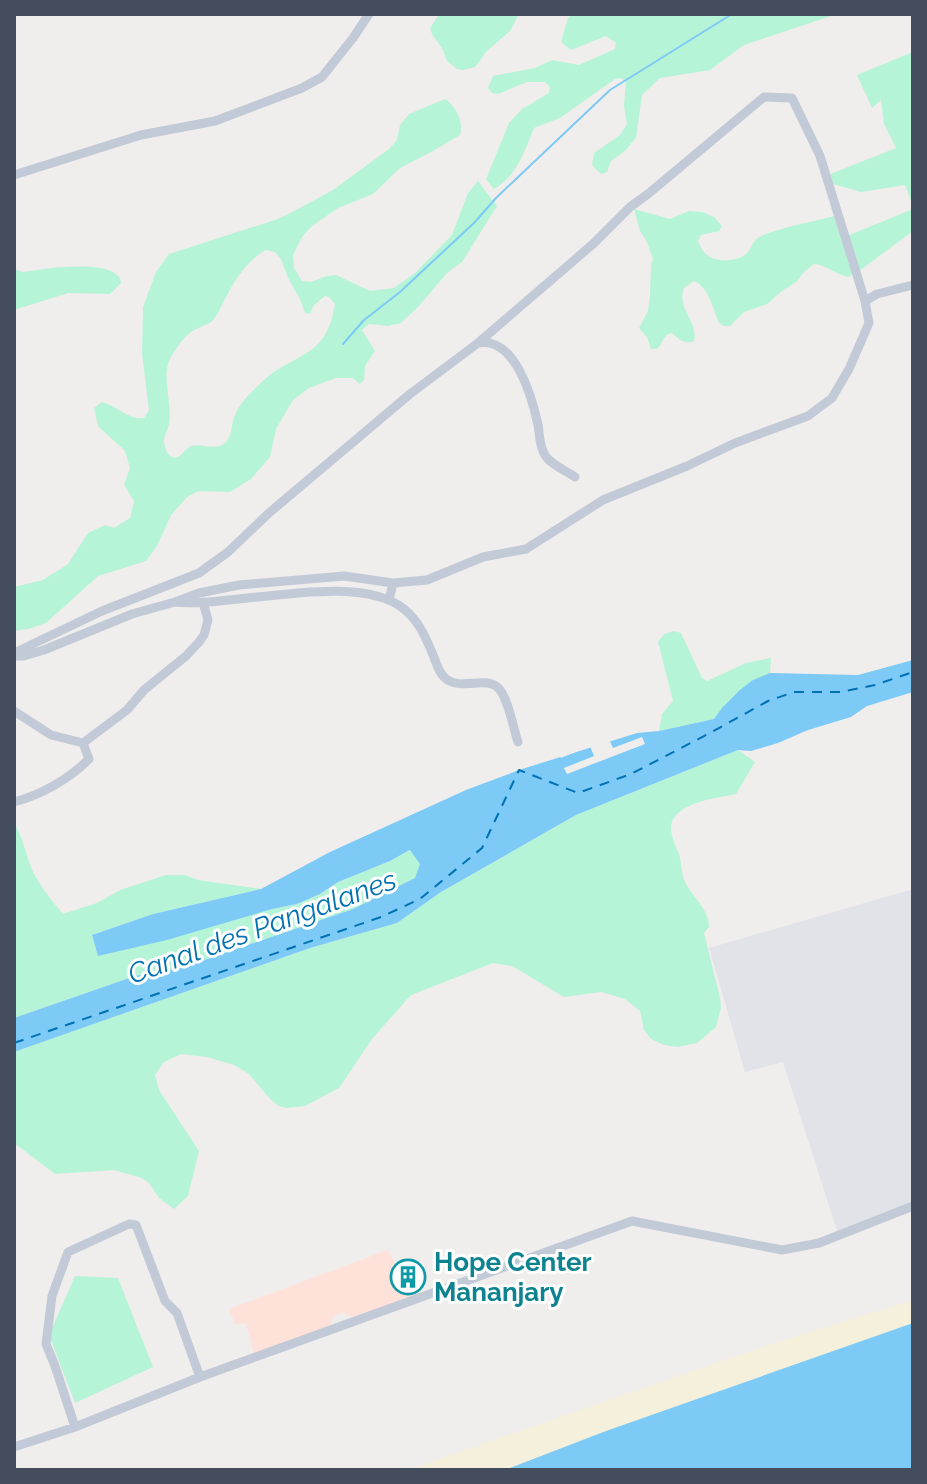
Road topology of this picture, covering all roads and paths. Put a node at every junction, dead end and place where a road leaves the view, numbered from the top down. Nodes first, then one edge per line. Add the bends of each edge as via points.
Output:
1 (369, 14) edge
2 (14, 175) edge
3 (913, 285) edge
4 (865, 301) junction
5 (478, 343) junction
6 (575, 477) dead end
7 (393, 583) junction
8 (389, 600) junction
9 (175, 602) junction
10 (203, 602) junction
11 (14, 655) edge
12 (14, 711) edge
13 (518, 742) dead end
14 (83, 743) junction
15 (14, 802) edge
16 (913, 1206) edge
17 (200, 1377) junction
18 (75, 1427) junction
19 (14, 1447) edge

1 - 2 street via 322,77 302,88 215,121 141,135
3 - 4 street
4 - 5 street via 820,156 792,98 764,97
4 - 7 street via 869,323 849,369 832,398 808,416 603,500 526,549 483,557 427,580
5 - 6 street via 502,347 525,380 546,458
5 - 11 street via 199,573 102,611
7 - 8 street
7 - 9 street via 344,576 239,585
8 - 10 street via 346,591
8 - 13 street via 417,622 448,681 492,683 499,688
9 - 10 street
9 - 11 street via 44,650
10 - 14 street via 208,620 199,642 127,710
12 - 14 street via 51,735
14 - 15 street via 89,759 79,769 33,797
16 - 17 street via 819,1243 782,1250 632,1221
17 - 18 street
17 - 18 street via 177,1313 165,1301 136,1225 129,1224 68,1252 52,1296 46,1344
18 - 19 street

